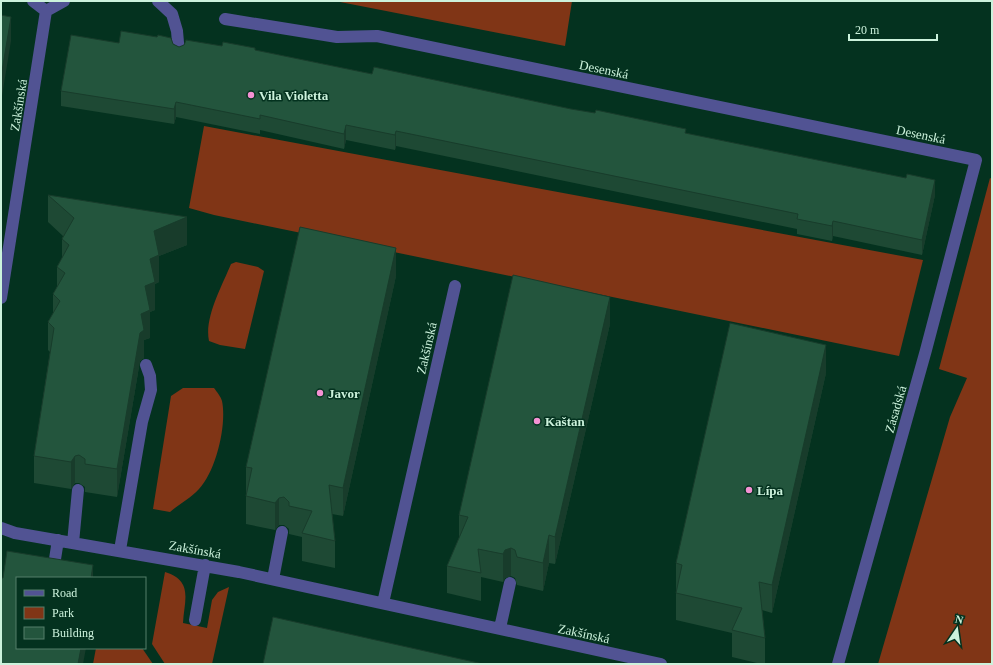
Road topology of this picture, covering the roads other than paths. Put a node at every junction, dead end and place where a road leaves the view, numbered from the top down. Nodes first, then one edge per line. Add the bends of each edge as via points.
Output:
1 (33, 1) edge
2 (64, 1) edge
3 (158, 1) edge
4 (46, 11) junction
5 (225, 19) dead end
6 (179, 54) edge
7 (976, 160) joint
8 (455, 286) dead end
9 (1, 298) edge
10 (146, 365) dead end
11 (78, 490) dead end
12 (1, 528) edge
13 (282, 532) dead end
14 (58, 540) junction
15 (72, 543) junction
16 (120, 550) junction
17 (205, 565) junction
18 (52, 577) edge
19 (273, 579) junction
20 (510, 583) dead end
21 (383, 603) junction
22 (195, 620) dead end
23 (500, 628) junction
24 (661, 664) edge
25 (838, 664) edge

1 - 4 street
2 - 4 street
3 - 6 street via 172,14
4 - 9 street, Zakšínská
5 - 7 street, Desenská via 337,37 377,36
7 - 25 street, Zásadská
8 - 21 street, Zakšínská
10 - 16 street via 151,390 142,422
11 - 15 street
12 - 14 street, Zakšínská via 15,533
13 - 19 street
14 - 15 street, Zakšínská
14 - 18 street
15 - 16 street, Zakšínská
16 - 17 street, Zakšínská
17 - 19 street, Zakšínská
17 - 22 street
19 - 21 street, Zakšínská
20 - 23 street
21 - 23 street, Zakšínská
23 - 24 street, Zakšínská

